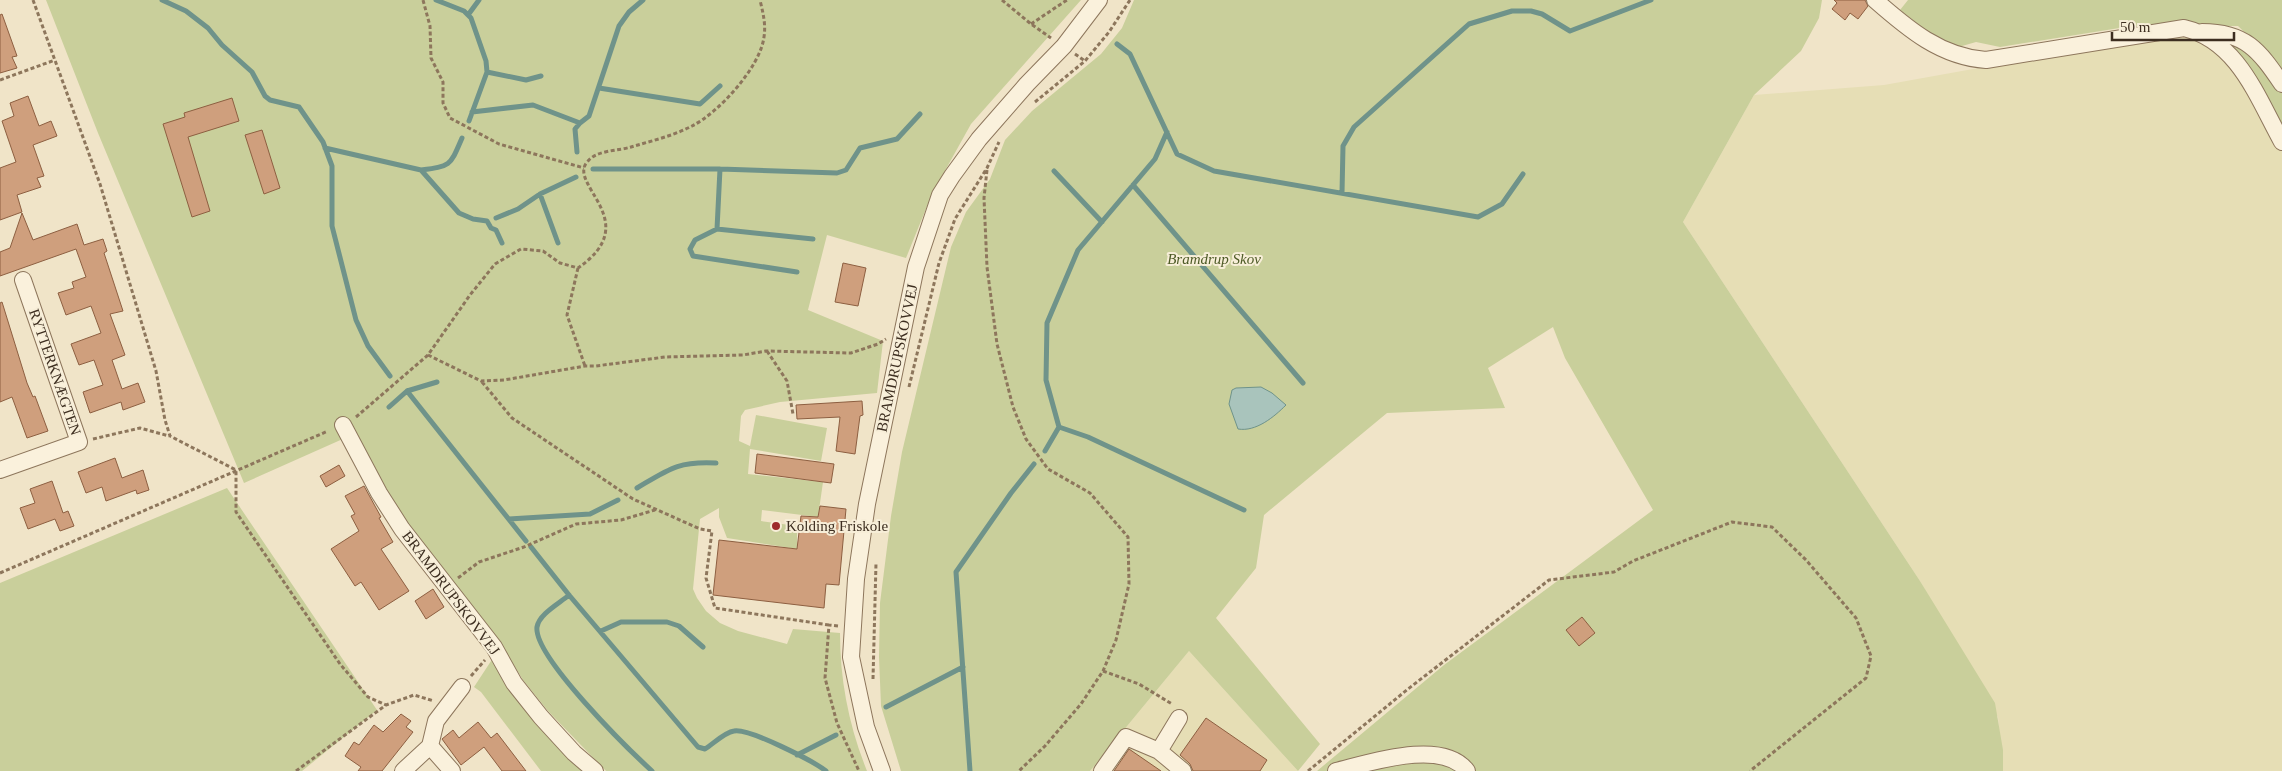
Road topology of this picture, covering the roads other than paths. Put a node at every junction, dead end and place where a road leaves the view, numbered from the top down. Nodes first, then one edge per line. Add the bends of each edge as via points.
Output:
1 (1099, 0) edge
2 (1875, 0) edge
3 (2202, 32) junction
4 (2282, 84) edge
5 (2282, 142) edge
6 (23, 280) dead end
7 (343, 425) road end
8 (0, 470) edge
9 (462, 687) road end
10 (1179, 718) road end
11 (430, 746) junction
12 (1160, 751) junction
13 (403, 771) edge
14 (452, 771) edge
15 (595, 771) edge
16 (882, 771) edge
17 (1102, 771) edge
18 (1183, 771) edge
19 (1336, 771) edge
20 (1467, 771) edge

1 - 16 street, BRAMDRUPSKOVVEJ via 1064,46 979,139 940,196 916,267 867,504 856,579 851,657 857,691
2 - 3 street via 1936,47 1964,58 1986,60 2184,28
3 - 4 street via 2222,32 2243,39 2264,57
3 - 5 street via 2225,48 2240,67
6 - 8 street, RYTTERKNÆGTEN via 80,442
7 - 15 street, BRAMDRUPSKOVVEJ via 378,493 494,647 514,683 574,753
9 - 11 street via 436,721
10 - 12 street
11 - 13 street
11 - 14 street
12 - 17 street via 1126,737
12 - 18 street
19 - 20 street via 1390,757 1438,755 1462,763

